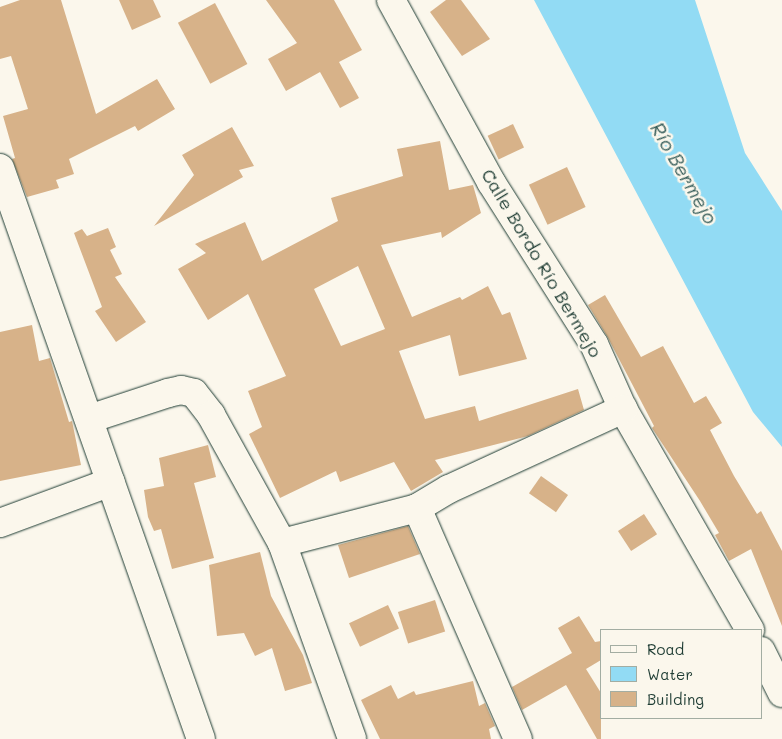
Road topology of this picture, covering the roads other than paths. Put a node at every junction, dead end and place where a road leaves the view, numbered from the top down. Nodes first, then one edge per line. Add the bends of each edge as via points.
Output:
1 (391, 0) edge
2 (0, 168) edge
3 (623, 409) junction
4 (89, 419) junction
5 (111, 482) junction
6 (417, 508) junction
7 (0, 523) edge
8 (282, 543) junction
9 (749, 629) edge
10 (762, 653) edge
11 (782, 693) edge
12 (201, 739) edge
13 (352, 739) edge
14 (518, 739) edge

1 - 3 street, Calle Bordo Río Bermejo via 491,182 594,344
2 - 4 street
3 - 6 street via 449,489
3 - 9 street, Calle Bordo Río Bermejo
4 - 5 street
4 - 8 street via 168,393 194,392 211,415
5 - 7 street
5 - 12 street
6 - 8 street
6 - 14 street
8 - 13 street
10 - 11 street

